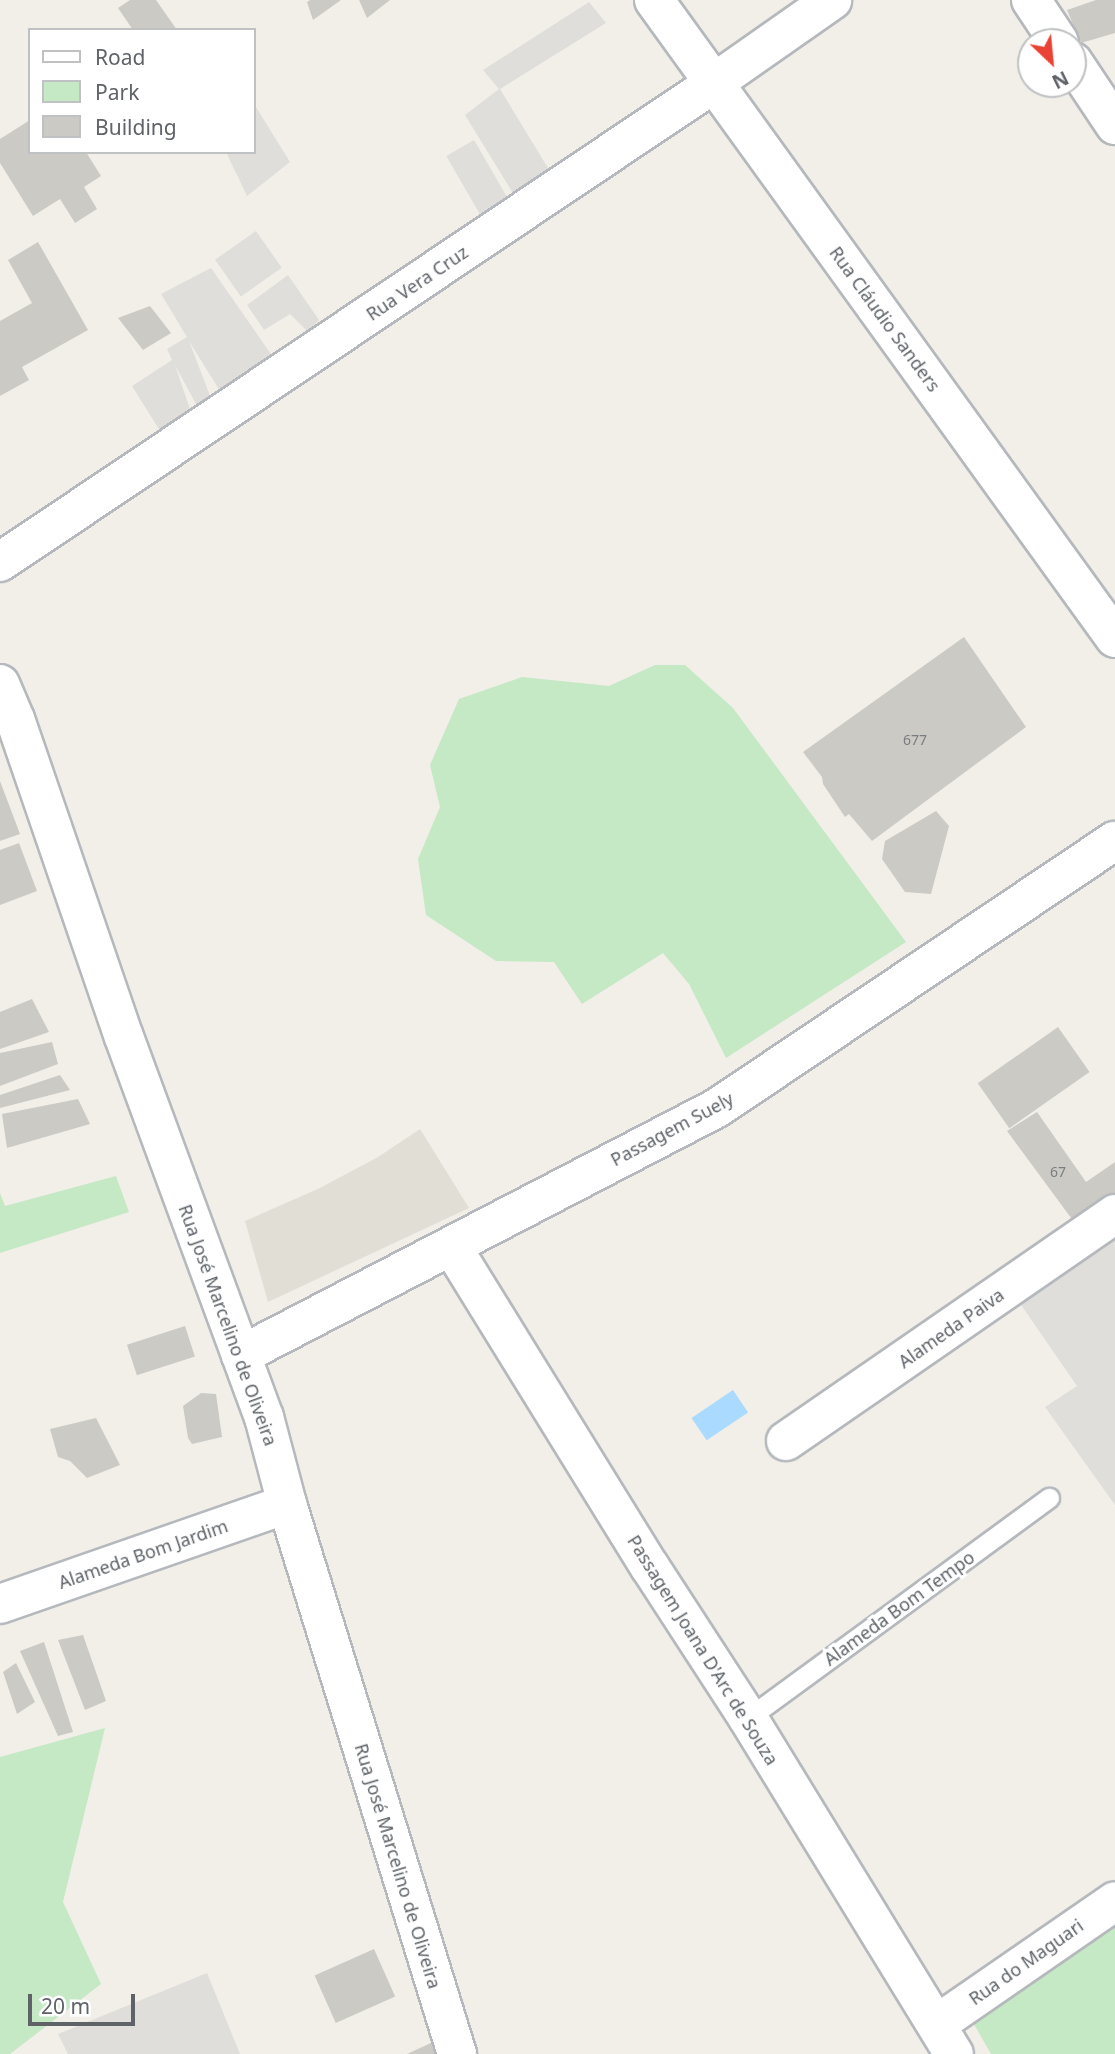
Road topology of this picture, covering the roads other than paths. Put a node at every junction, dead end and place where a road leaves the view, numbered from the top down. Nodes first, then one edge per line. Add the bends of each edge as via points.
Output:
1 (654, 0) edge
2 (832, 0) edge
3 (1031, 0) edge
4 (1050, 28) edge
5 (715, 82) junction
6 (1087, 83) edge
7 (1115, 125) edge
8 (0, 562) edge
9 (1115, 638) edge
10 (0, 684) edge
11 (8, 722) edge
12 (1115, 841) edge
13 (1115, 1214) edge
14 (452, 1247) junction
15 (241, 1355) junction
16 (786, 1441) dead end
17 (1049, 1498) dead end
18 (287, 1504) junction
19 (0, 1604) edge
20 (748, 1718) junction
21 (1115, 1901) edge
22 (946, 2039) edge
23 (457, 2054) edge

1 - 5 street, Rua Cláudio Sanders
2 - 5 street, Rua Vera Cruz
3 - 4 street
5 - 8 street, Rua Vera Cruz
5 - 9 street, Rua Cláudio Sanders
6 - 7 street
10 - 11 street, Rua José Marcelino de Oliveira
11 - 15 street, Rua José Marcelino de Oliveira
12 - 14 street, Passagem Suely via 717,1108
13 - 16 street, Alameda Paiva
14 - 15 street, Passagem Suely
14 - 20 street, Passagem Joana D'Arc de Souza
15 - 18 street, Rua José Marcelino de Oliveira via 264,1417
17 - 20 lane, Alameda Bom Tempo
18 - 19 street, Alameda Bom Jardim
18 - 23 street, Rua José Marcelino de Oliveira
20 - 22 street, Passagem Joana D'Arc de Souza
21 - 22 street, Rua do Maguari

